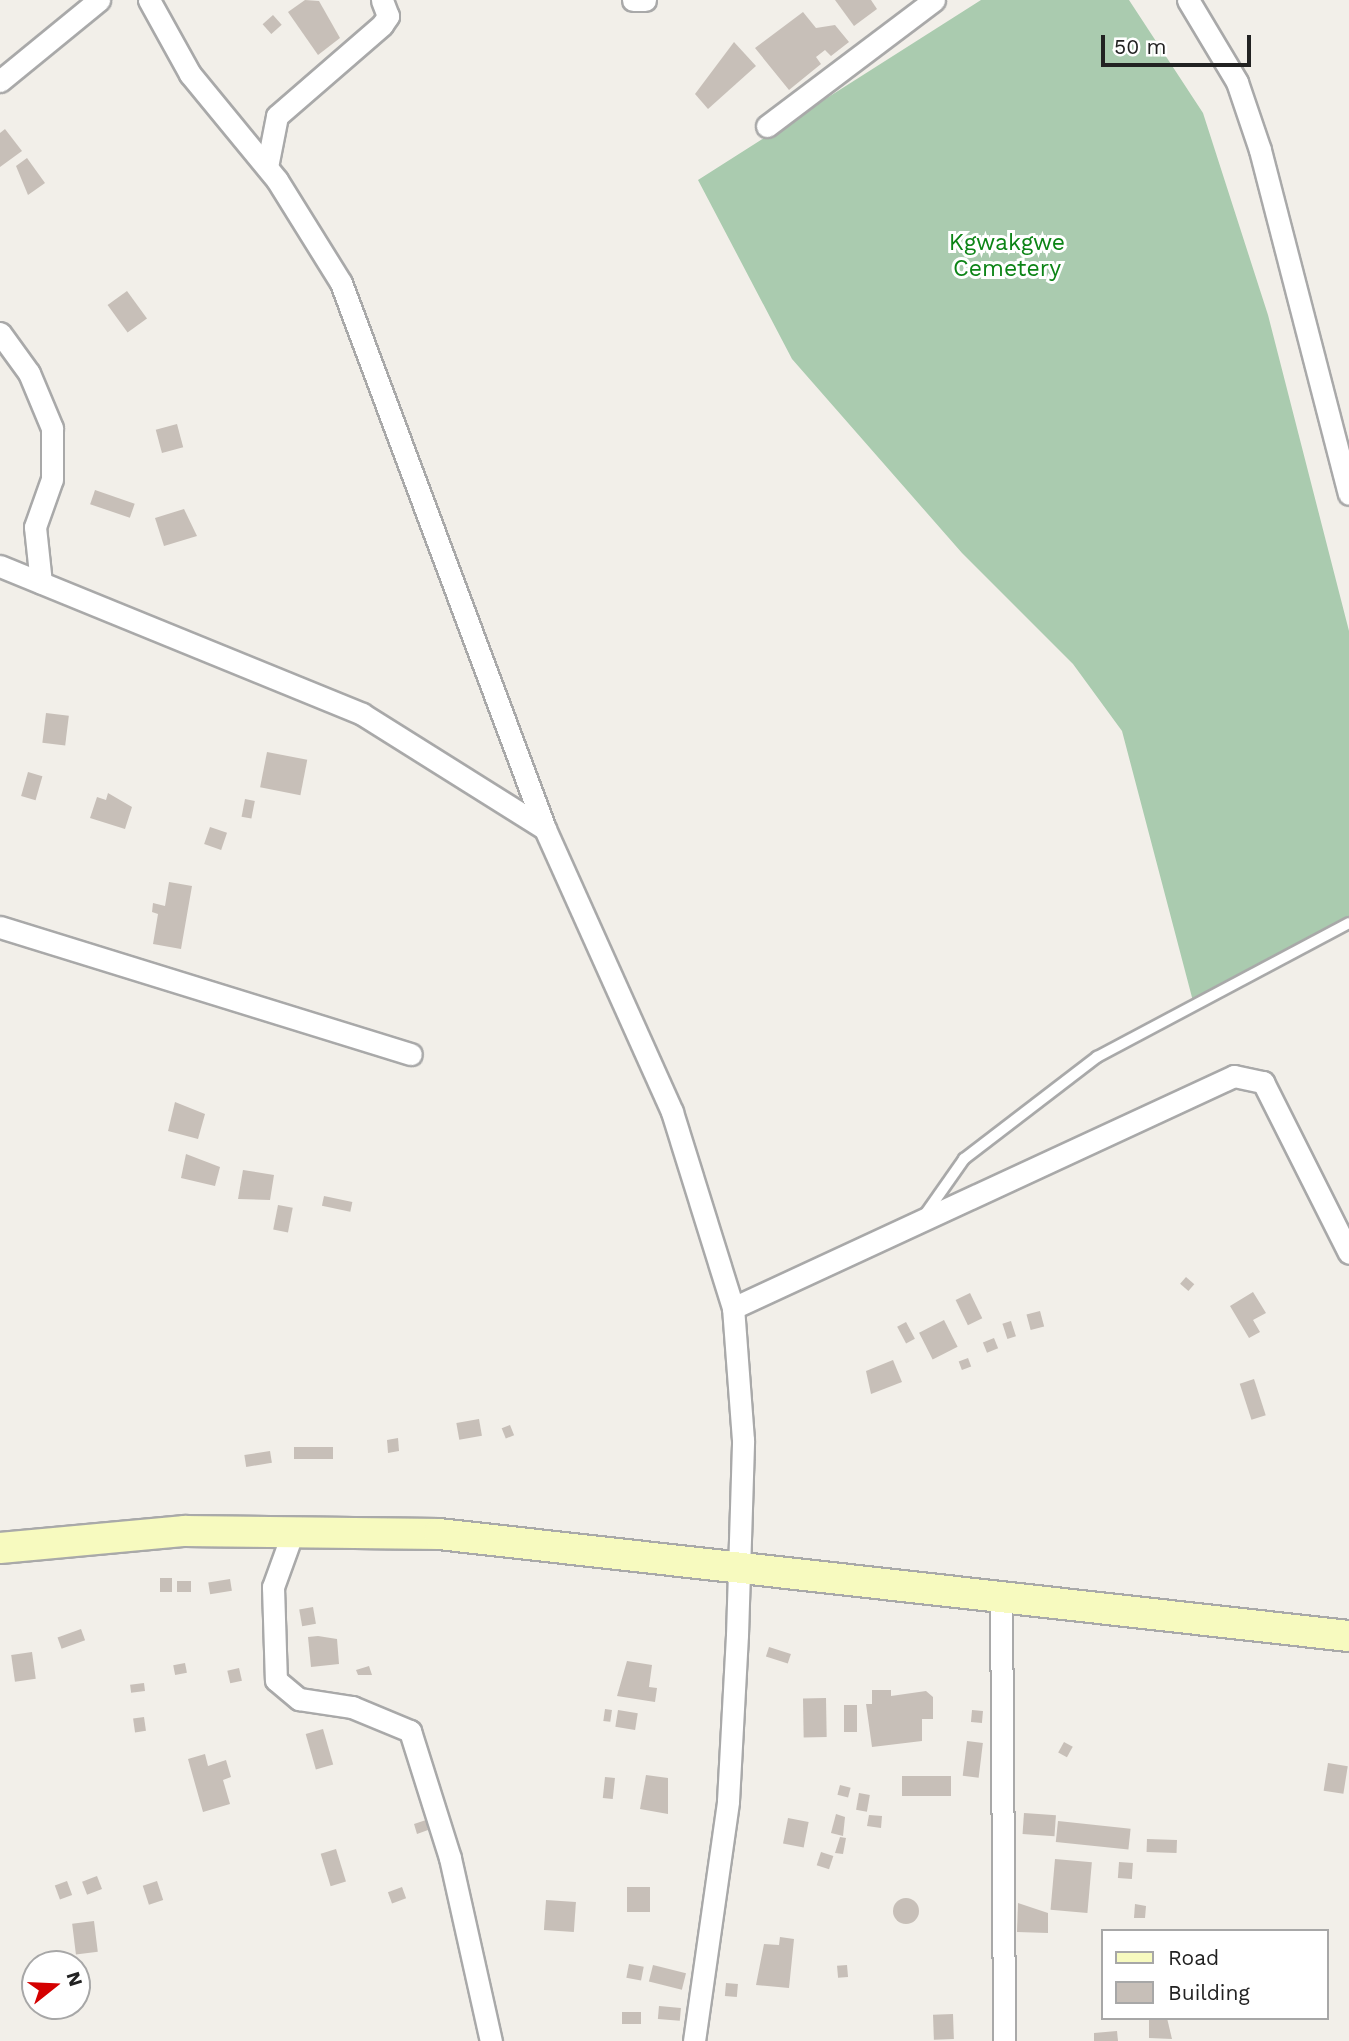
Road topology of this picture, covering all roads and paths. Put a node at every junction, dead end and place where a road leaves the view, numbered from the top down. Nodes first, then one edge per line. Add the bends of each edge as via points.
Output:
1 (99, 0) edge
2 (149, 0) edge
3 (382, 0) edge
4 (633, 0) edge
5 (645, 0) edge
6 (934, 0) edge
7 (1188, 0) edge
8 (0, 81) edge
9 (766, 126) dead end
10 (267, 167) junction
11 (0, 333) edge
12 (1349, 495) edge
13 (0, 566) edge
14 (40, 583) junction
15 (545, 829) junction
16 (1349, 923) edge
17 (0, 927) edge
18 (411, 1054) dead end
19 (919, 1225) junction
20 (1349, 1253) edge
21 (733, 1308) junction
22 (294, 1529) junction
23 (0, 1548) edge
24 (739, 1563) junction
25 (1001, 1595) junction
26 (1349, 1636) edge
27 (491, 2041) edge
28 (694, 2041) edge
29 (1004, 2041) edge

1 - 8 street
2 - 10 street via 190,74
3 - 10 street via 388,16 382,25 277,116
4 - 5 street
6 - 9 street
7 - 12 street via 1237,82 1260,150
10 - 15 street via 341,283
11 - 14 street via 29,373 52,428 52,479 35,527
13 - 14 street
14 - 15 street via 362,714
15 - 21 street via 672,1112
16 - 19 lane via 1097,1057 964,1159
17 - 18 street
19 - 20 street via 1234,1076 1252,1075 1271,1094
19 - 21 street
21 - 24 street via 743,1440
22 - 23 street via 185,1531
22 - 24 street via 439,1534
22 - 27 street via 273,1587 276,1680 299,1699 352,1707 410,1731 450,1857
24 - 25 street
24 - 28 street via 728,1801
25 - 26 street
25 - 29 street

